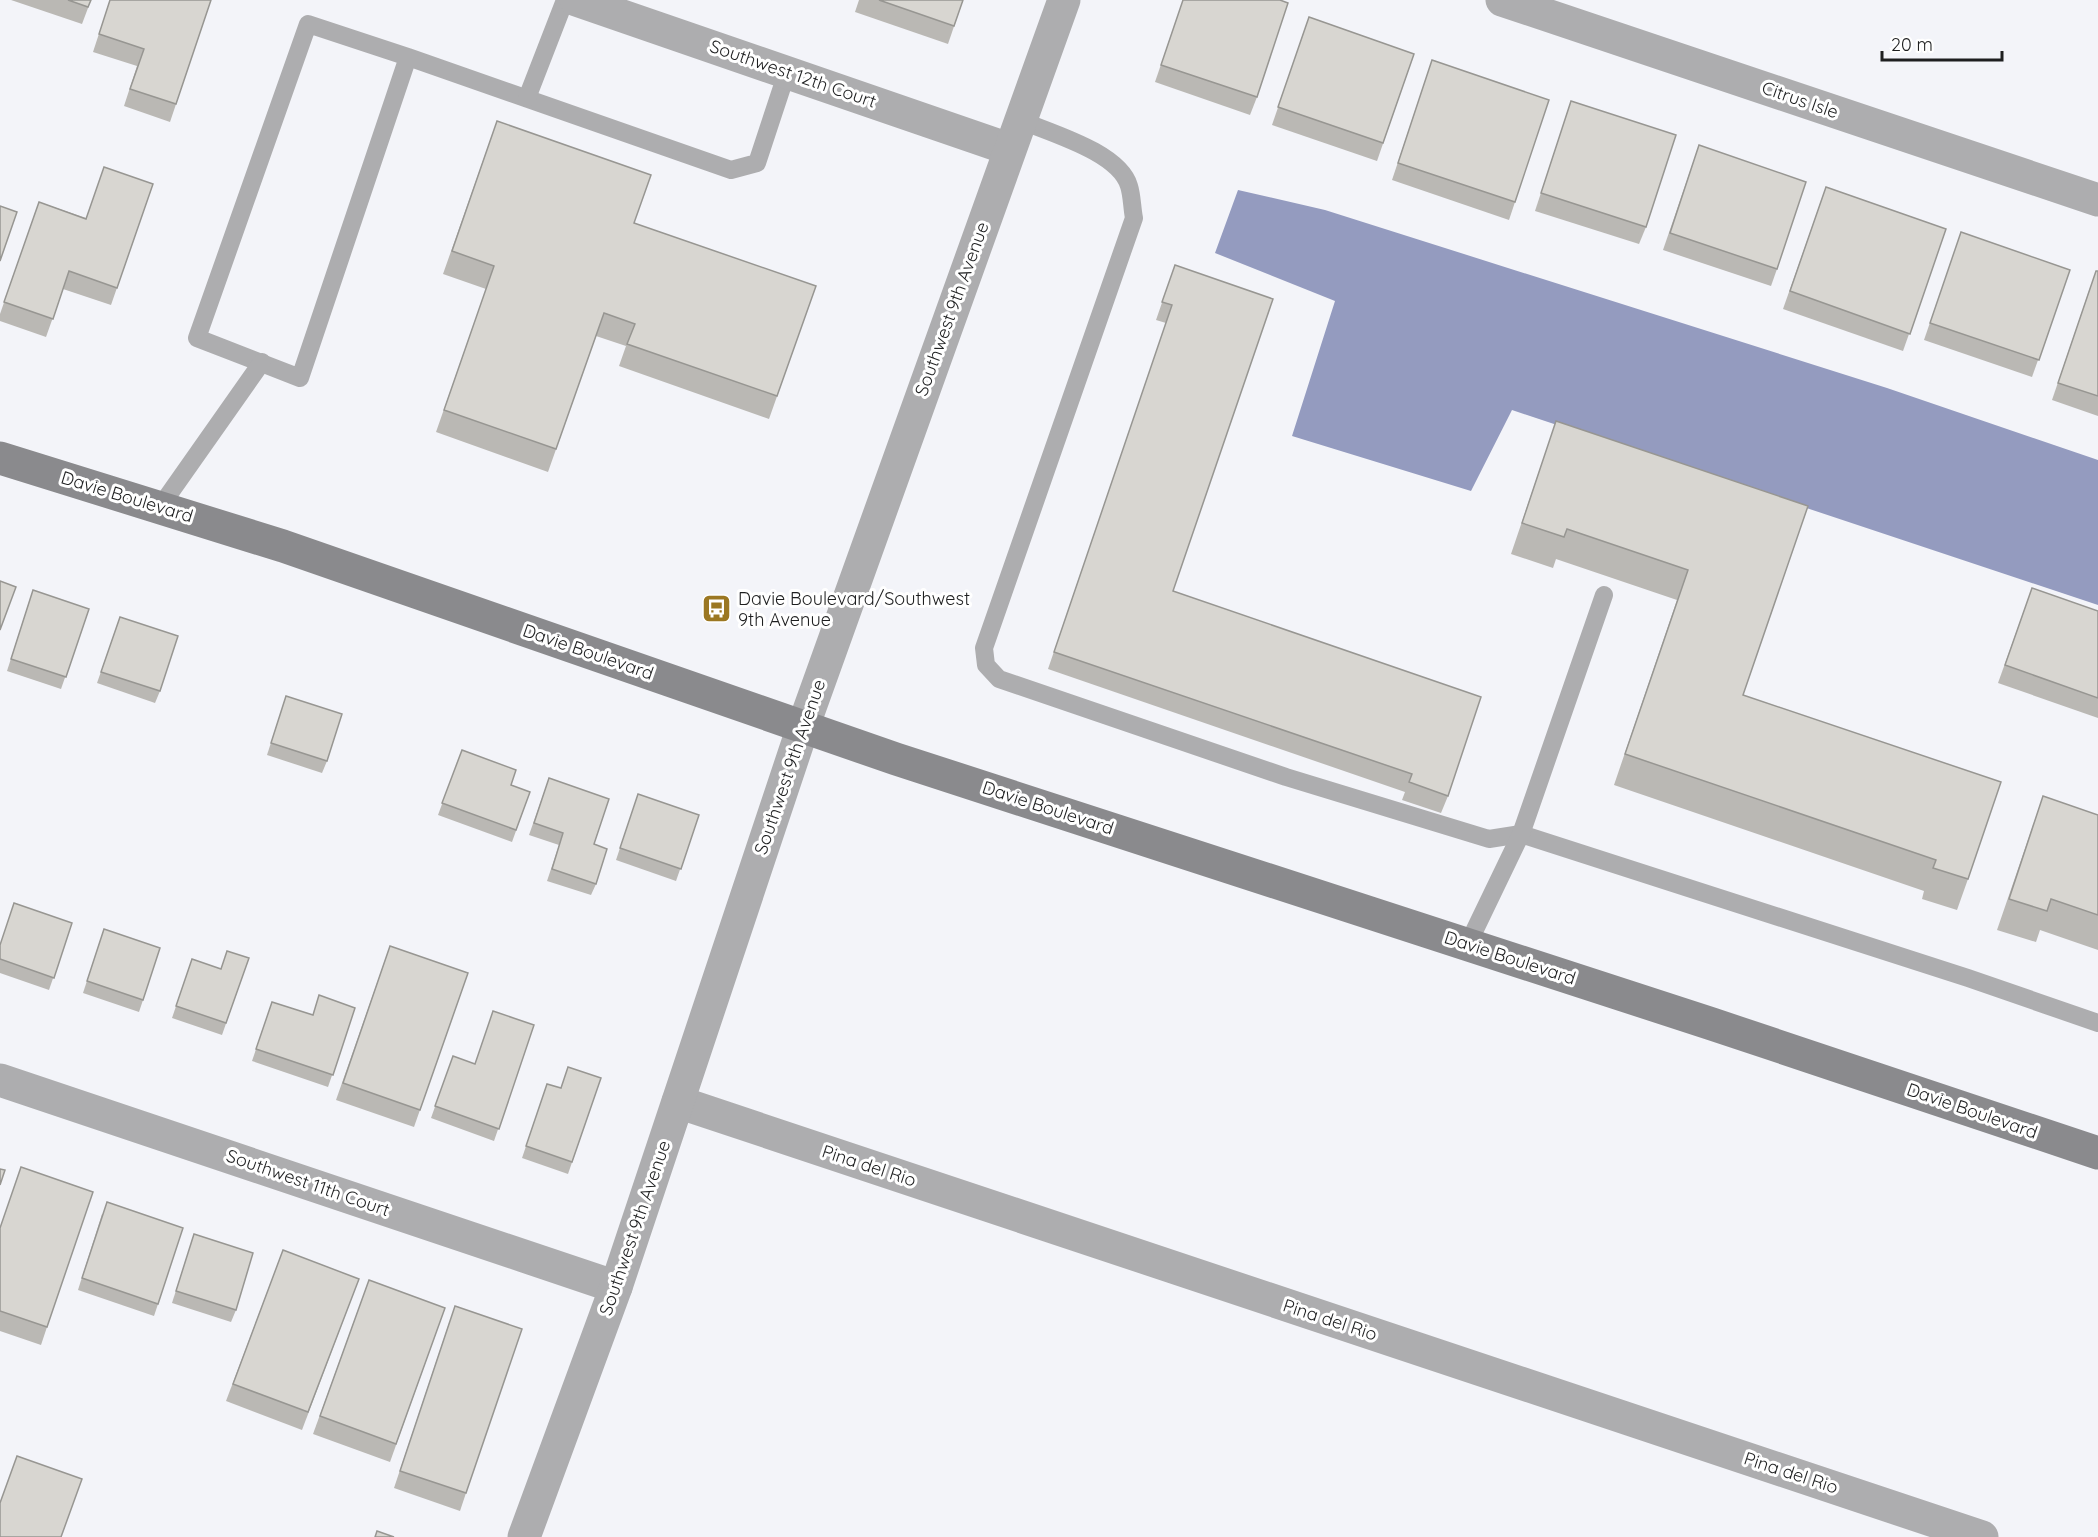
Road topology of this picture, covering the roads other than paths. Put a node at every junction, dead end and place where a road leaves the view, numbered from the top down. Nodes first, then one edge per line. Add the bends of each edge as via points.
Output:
1 (566, 0) edge
2 (576, 0) edge
3 (1064, 0) edge
4 (1502, 0) edge
5 (408, 57) junction
6 (787, 72) junction
7 (527, 98) junction
8 (1015, 135) junction
9 (2098, 200) edge
10 (262, 362) junction
11 (0, 458) edge
12 (160, 507) junction
13 (1604, 595) dead end
14 (803, 727) junction
15 (1521, 834) junction
16 (1468, 944) junction
17 (2098, 1023) edge
18 (0, 1080) edge
19 (678, 1102) junction
20 (2098, 1153) edge
21 (616, 1287) junction
22 (524, 1537) edge
23 (1982, 1537) edge

1 - 7 lane
2 - 6 street, Southwest 12th Court
3 - 8 street, Southwest 9th Avenue
4 - 9 street, Citrus Isle
5 - 7 lane
5 - 10 lane via 300,378
5 - 10 lane via 308,24 197,338
6 - 7 lane via 757,163 731,170
6 - 8 street, Southwest 12th Court
8 - 14 street, Southwest 9th Avenue
8 - 15 lane via 1094,152 1117,166 1129,184 1134,218 984,648 986,665 999,679 1286,777 1490,839
10 - 12 lane
11 - 12 main road, Davie Boulevard
12 - 14 main road, Davie Boulevard
13 - 15 lane
14 - 16 main road, Davie Boulevard
14 - 19 street, Southwest 9th Avenue
15 - 16 lane
15 - 17 lane
16 - 20 main road, Davie Boulevard
18 - 21 street, Southwest 11th Court
19 - 21 street, Southwest 9th Avenue
19 - 23 street, Pina del Rio
21 - 22 street, Southwest 9th Avenue

